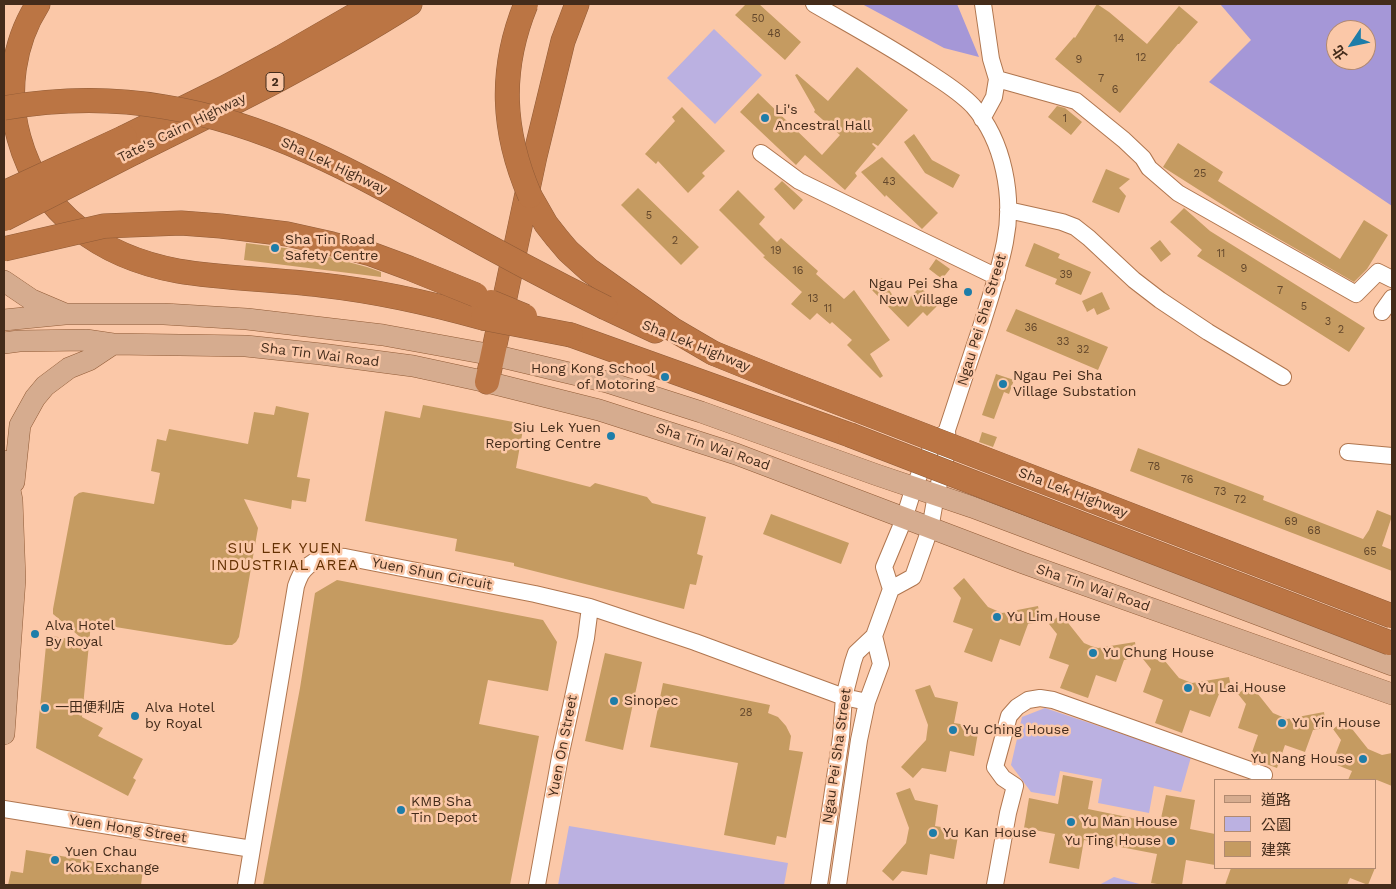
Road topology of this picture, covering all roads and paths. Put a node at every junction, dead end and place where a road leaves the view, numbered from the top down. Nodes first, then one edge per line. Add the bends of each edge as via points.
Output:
1 (38, 4) edge
2 (374, 4) edge
3 (410, 4) edge
4 (526, 4) edge
5 (577, 4) edge
6 (814, 4) edge
7 (983, 4) edge
8 (997, 79) junction
9 (4, 108) edge
10 (982, 119) junction
11 (761, 153) dead end
12 (4, 193) edge
13 (1008, 210) junction
14 (4, 219) edge
15 (4, 249) edge
16 (997, 277) junction
17 (1392, 279) edge
18 (4, 281) edge
19 (1392, 298) edge
20 (1382, 312) dead end
21 (65, 314) junction
22 (4, 320) edge
23 (571, 335) junction
24 (4, 343) edge
25 (113, 344) junction
26 (713, 353) junction
27 (493, 355) junction
28 (1283, 377) dead end
29 (487, 382) junction
30 (947, 430) junction
31 (1348, 452) dead end
32 (1392, 456) edge
33 (4, 461) edge
34 (914, 487) junction
35 (936, 494) junction
36 (12, 500) junction
37 (904, 518) junction
38 (930, 529) junction
39 (891, 589) junction
40 (590, 607) junction
41 (1392, 616) edge
42 (874, 636) junction
43 (1392, 644) edge
44 (1392, 665) edge
45 (1392, 694) edge
46 (844, 697) junction
47 (867, 702) junction
48 (4, 734) edge
49 (1264, 776) dead end
50 (4, 809) edge
51 (252, 849) junction
52 (246, 885) edge
53 (537, 885) edge
54 (819, 885) edge
55 (838, 885) edge
56 (995, 885) edge

1 - 23 highway, bridge via 28,21 18,51 12,84 16,129 26,160 49,201 85,234 124,255 178,271 391,295
2 - 12 highway, Tate's Cairn Highway / 2, bridge via 224,88
3 - 14 highway, Tate's Cairn Highway / 2, bridge via 324,56
4 - 26 highway, bridge via 510,59 507,108 515,156 534,203 557,238 589,270 672,329
5 - 27 highway via 563,41
6 - 10 street, Ngau Pei Sha Street via 942,80 973,106
7 - 8 street
8 - 10 street via 994,97
8 - 17 street via 1076,101 1124,140 1178,193 1356,294 1378,272
9 - 26 highway, Sha Lek Highway, bridge via 76,101 144,104 188,111 245,127 345,169 606,308 663,335
10 - 13 street, Ngau Pei Sha Street via 1002,159
11 - 16 street via 799,181
13 - 16 street, Ngau Pei Sha Street via 1006,240
13 - 28 street via 1075,227 1160,300
15 - 23 highway, Sha Lek Highway, bridge via 104,226 200,224 287,234 371,254
16 - 30 street, Ngau Pei Sha Street
18 - 21 main road via 32,300
19 - 20 street
21 - 22 main road, Sha Tin Wai Road
21 - 27 main road, Sha Tin Wai Road via 164,314 247,319 383,335
23 - 43 highway, Sha Lek Highway, bridge via 850,435
24 - 25 main road, Sha Tin Wai Road via 86,340
25 - 29 main road, Sha Tin Wai Road via 246,346 413,366
25 - 36 main road via 69,368 35,398 20,425
26 - 41 highway, Sha Lek Highway, bridge
27 - 29 highway
27 - 34 main road, Sha Tin Wai Road via 625,387
29 - 37 main road, Sha Tin Wai Road via 599,410 710,445
30 - 34 street, Ngau Pei Sha Street via 934,443
30 - 35 street, Ngau Pei Sha Street via 948,449
31 - 32 street
33 - 36 main road
34 - 35 main road, Sha Tin Wai Road
34 - 37 street, Ngau Pei Sha Street
35 - 38 street, Ngau Pei Sha Street
35 - 44 main road, Sha Tin Wai Road
36 - 48 main road via 15,579
37 - 38 main road, Sha Tin Wai Road
37 - 39 street, Ngau Pei Sha Street via 884,567
38 - 39 street, Ngau Pei Sha Street via 913,577
38 - 45 main road, Sha Tin Wai Road
39 - 42 street, Ngau Pei Sha Street
40 - 46 street, Yuen Shun Circuit
40 - 51 street, Yuen Shun Circuit via 345,557 322,557 310,564 300,575 296,586
40 - 53 street, Yuen On Street
42 - 46 street, Ngau Pei Sha Street via 856,653
42 - 47 street, Ngau Pei Sha Street via 881,664
46 - 47 street, Yuen Shun Circuit
46 - 54 street, Ngau Pei Sha Street
47 - 55 street, Ngau Pei Sha Street
49 - 56 street via 1053,700 1028,700 1009,716 995,767 1015,786
50 - 51 street, Yuen Hong Street
51 - 52 street, Yuen Shun Circuit

